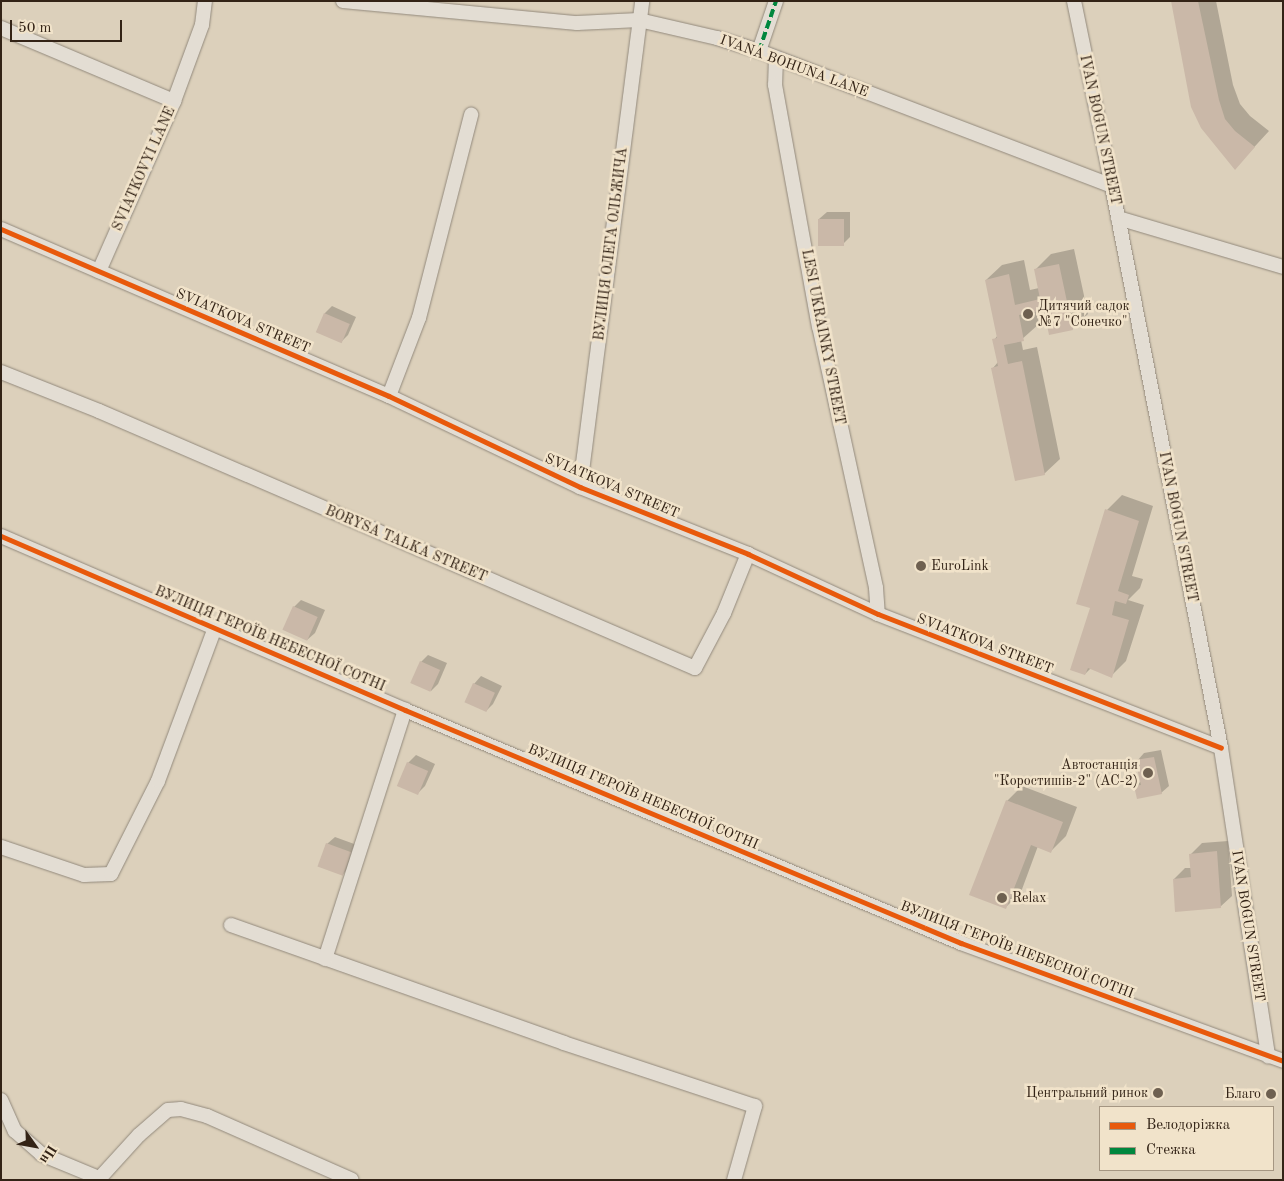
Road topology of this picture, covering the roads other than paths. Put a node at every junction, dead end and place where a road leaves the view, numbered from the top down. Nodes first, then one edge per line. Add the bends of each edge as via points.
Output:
1 (205, 1) edge
2 (343, 1) edge
3 (642, 1) edge
4 (776, 1) edge
5 (1074, 1) edge
6 (639, 20) junction
7 (1, 28) edge
8 (759, 51) junction
9 (776, 58) junction
10 (174, 101) junction
11 (471, 115) dead end
12 (1112, 186) junction
13 (1118, 218) junction
14 (1, 229) edge
15 (1283, 267) edge
16 (99, 271) junction
17 (1, 372) edge
18 (388, 396) junction
19 (580, 486) junction
20 (1, 536) edge
21 (748, 554) junction
22 (878, 614) junction
23 (215, 628) junction
24 (405, 710) junction
25 (1221, 748) junction
26 (1, 847) edge
27 (231, 925) dead end
28 (325, 958) junction
29 (1268, 1056) junction
30 (1283, 1061) edge
31 (1, 1100) edge
32 (98, 1179) edge
33 (349, 1179) edge
34 (734, 1180) edge

1 - 10 street via 202,25
2 - 6 street, IVANA BOHUNA LANE via 577,23
3 - 6 street, ВУЛИЦЯ ОЛЕГА ОЛЬЖИЧА
4 - 8 street
5 - 12 street, IVAN BOGUN STREET
6 - 8 street, IVANA BOHUNA LANE
6 - 19 street, ВУЛИЦЯ ОЛЕГА ОЛЬЖИЧА
7 - 10 street, SVIATKOVYI LANE
8 - 9 street, IVANA BOHUNA LANE
9 - 12 street, IVANA BOHUNA LANE
9 - 22 street, LESI UKRAINKY STREET via 775,85 819,326 876,588
10 - 16 street, SVIATKOVYI LANE
11 - 18 street via 419,318
12 - 13 street, IVAN BOGUN STREET
13 - 15 street
13 - 25 street, IVAN BOGUN STREET
14 - 16 street, SVIATKOVA STREET
16 - 18 street, SVIATKOVA STREET
17 - 21 street, BORYSA TALKA STREET via 99,411 695,668 724,613
18 - 19 street, SVIATKOVA STREET
19 - 21 street, SVIATKOVA STREET
20 - 23 street, ВУЛИЦЯ ГЕРОЇВ НЕБЕСНОЇ СОТНІ
21 - 22 street, SVIATKOVA STREET
22 - 25 street, SVIATKOVA STREET
23 - 24 street, ВУЛИЦЯ ГЕРОЇВ НЕБЕСНОЇ СОТНІ
23 - 26 street via 158,781 111,874 84,875
24 - 28 street
24 - 29 street, ВУЛИЦЯ ГЕРОЇВ НЕБЕСНОЇ СОТНІ via 961,943
25 - 29 street, IVAN BOGUN STREET
27 - 28 street
28 - 34 street via 564,1043 756,1106
29 - 30 street, ВУЛИЦЯ ГЕРОЇВ НЕБЕСНОЇ СОТНІ
31 - 32 street via 15,1132 41,1154
32 - 33 street via 139,1135 168,1110 181,1109 207,1116

